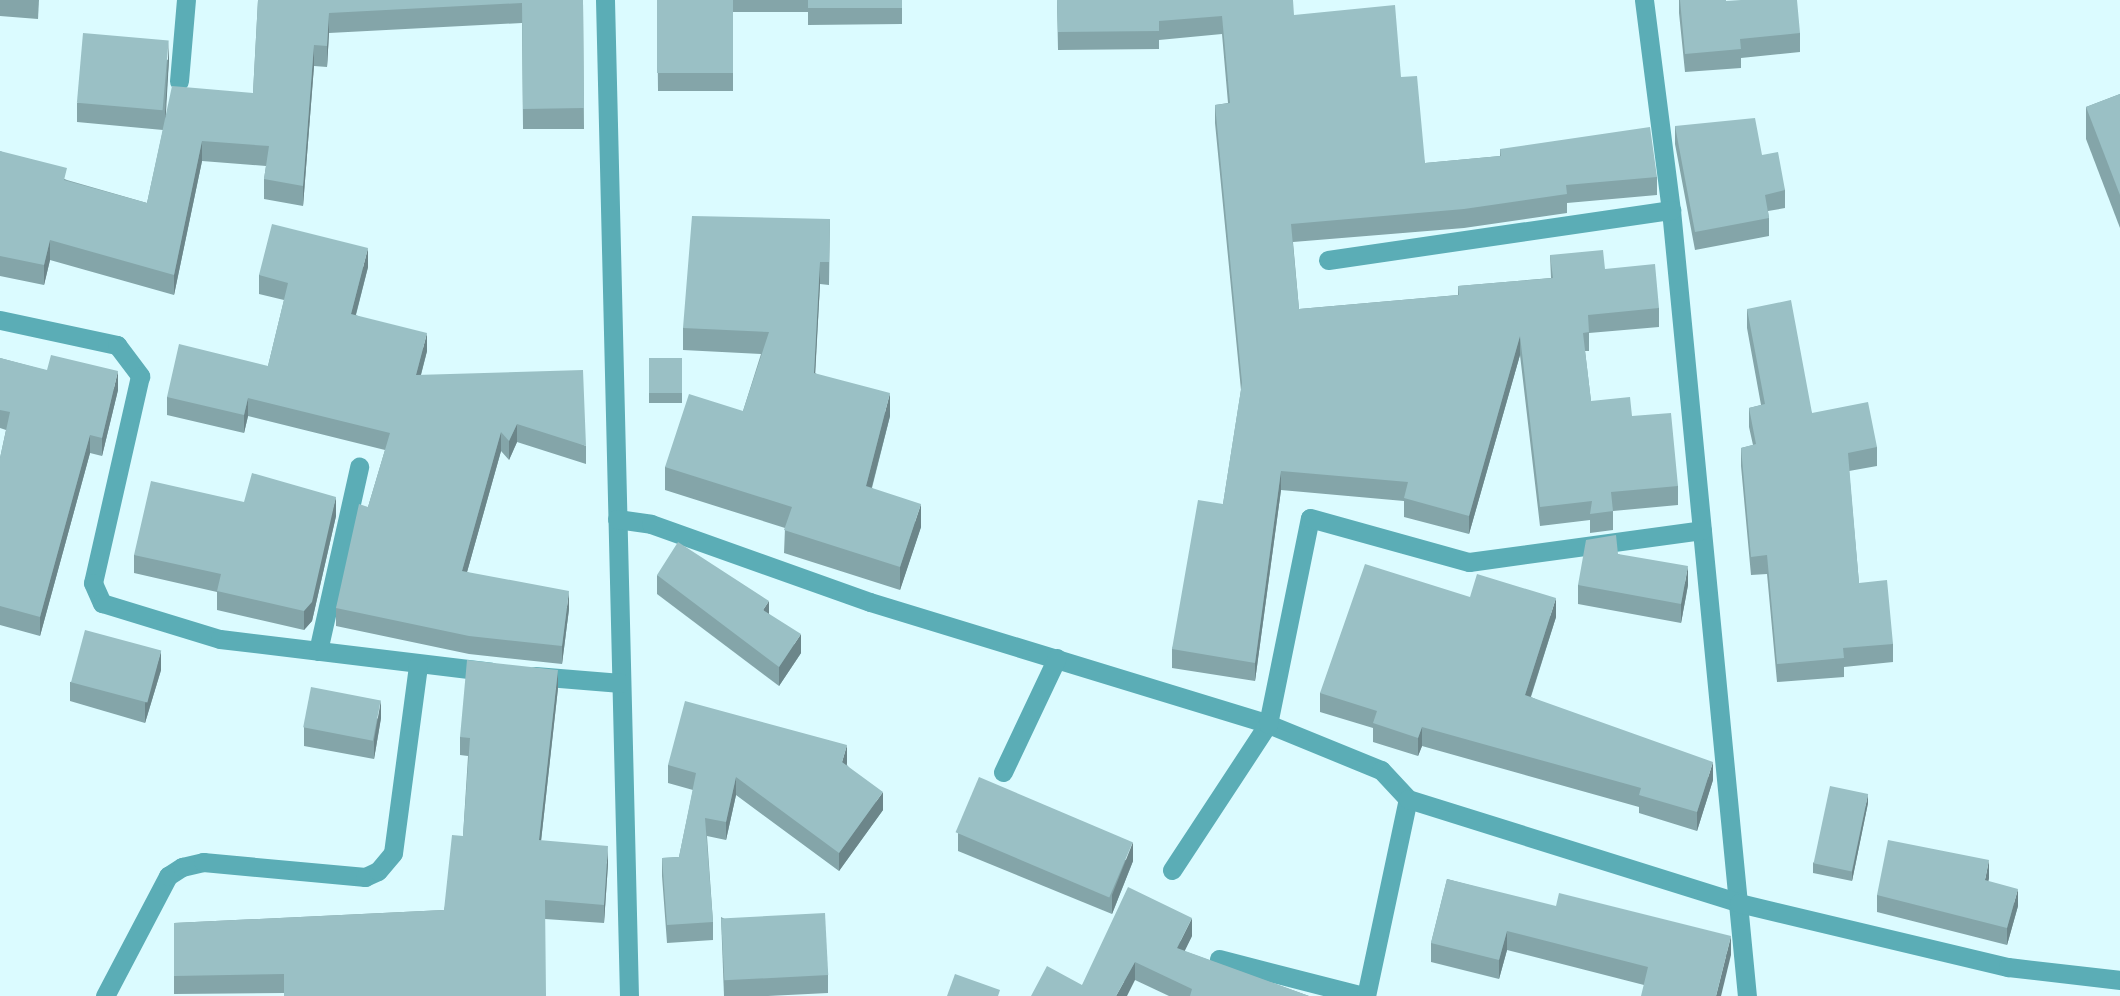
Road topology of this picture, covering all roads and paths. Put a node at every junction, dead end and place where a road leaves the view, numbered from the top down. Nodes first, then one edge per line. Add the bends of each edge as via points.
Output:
1 (186, 0) edge
2 (605, 0) edge
3 (1644, 0) edge
4 (179, 81) dead end
5 (1671, 210) junction
6 (1328, 260) dead end
7 (0, 320) edge
8 (359, 467) dead end
9 (617, 519) junction
10 (1702, 530) junction
11 (318, 651) junction
12 (1057, 658) junction
13 (418, 665) junction
14 (621, 684) junction
15 (1268, 724) junction
16 (1003, 772) dead end
17 (1408, 799) junction
18 (1172, 870) dead end
19 (1739, 902) junction
20 (1219, 959) dead end
21 (2120, 980) edge
22 (105, 996) edge
23 (629, 996) edge
24 (1364, 996) edge
25 (1747, 996) edge

1 - 4 street
2 - 9 street
3 - 5 street
5 - 6 street
5 - 10 street
7 - 11 street via 117,345 140,376 93,583 102,603 220,639
8 - 11 street
9 - 12 street via 651,524 870,602
9 - 14 street
10 - 15 street via 1469,562 1310,518
10 - 19 street
11 - 13 street
12 - 15 street
12 - 16 street
13 - 14 street
13 - 22 street via 393,853 378,871 365,877 203,862 182,867 168,876
14 - 23 street
15 - 17 street via 1381,770
15 - 18 street
17 - 19 street
17 - 24 street
19 - 21 street via 2008,967
19 - 25 street
20 - 24 street

